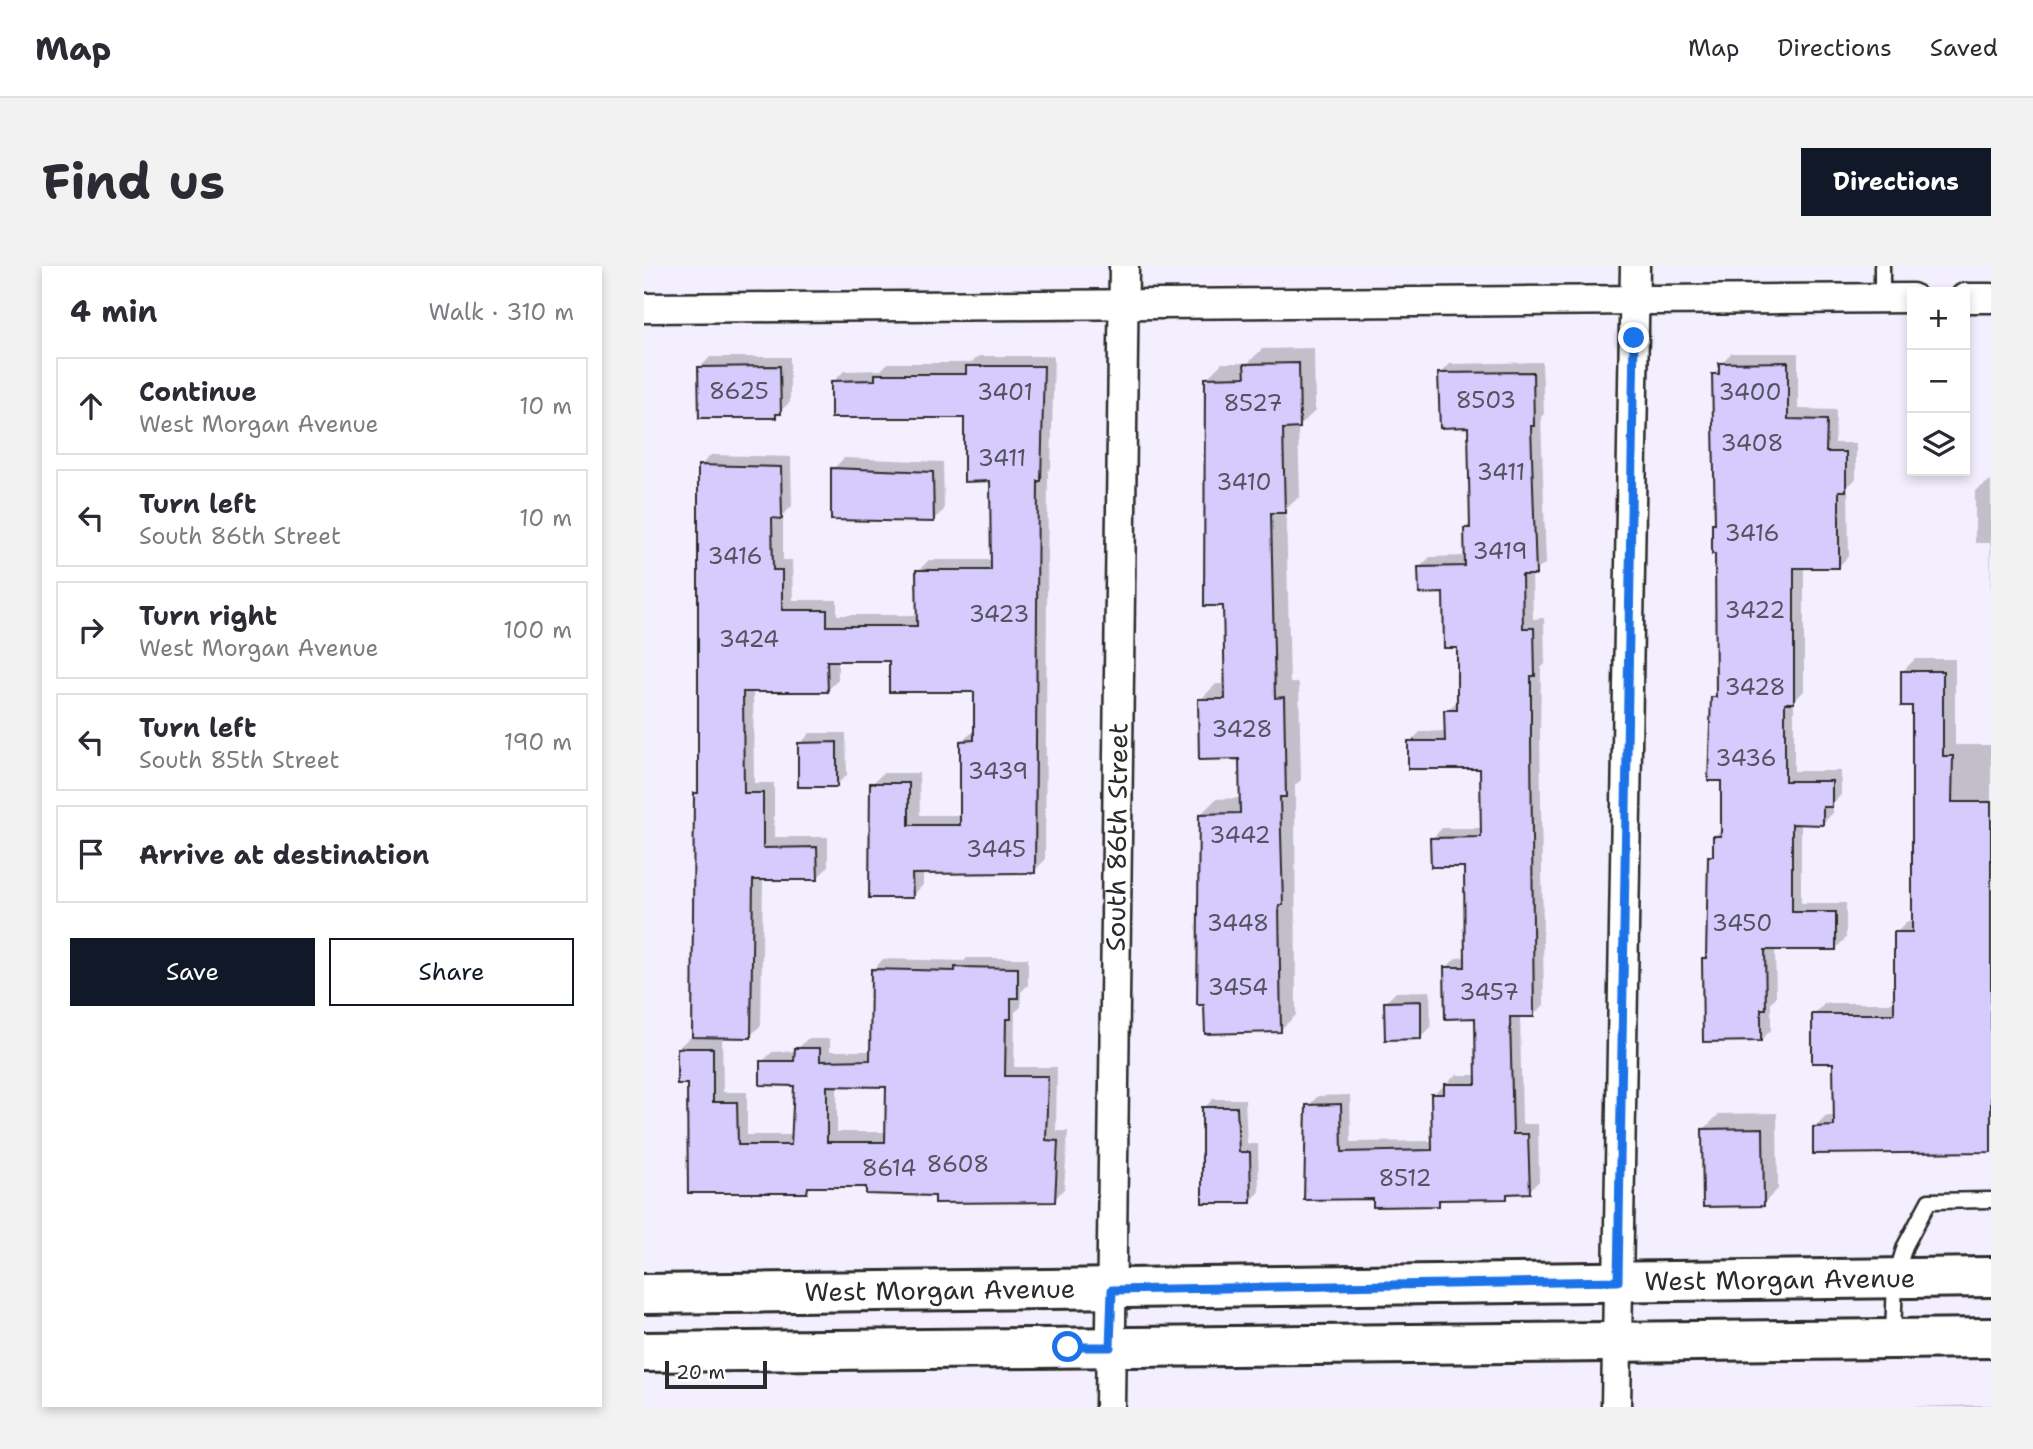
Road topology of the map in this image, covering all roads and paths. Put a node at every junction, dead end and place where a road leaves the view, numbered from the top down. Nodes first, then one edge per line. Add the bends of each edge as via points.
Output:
1 (1124, 266) edge
2 (1635, 266) edge
3 (1882, 266) edge
4 (1634, 299) junction
5 (1882, 299) junction
6 (1907, 299) edge
7 (1970, 299) edge
8 (1991, 299) edge
9 (1124, 305) junction
10 (644, 308) edge
11 (1991, 1200) edge
12 (1991, 1277) edge
13 (1895, 1278) junction
14 (1618, 1281) junction
15 (1112, 1290) junction
16 (644, 1294) edge
17 (1991, 1338) edge
18 (1893, 1339) junction
19 (1617, 1344) junction
20 (1110, 1347) junction
21 (644, 1352) edge
22 (1110, 1407) edge
23 (1616, 1407) edge

1 - 9 street, South 86th Street
2 - 4 street
3 - 5 lane
4 - 5 street
4 - 9 street
4 - 14 street
5 - 6 street
7 - 8 street
9 - 10 street
9 - 15 street, South 86th Street
11 - 13 lane via 1929,1201 1905,1246
12 - 13 street, West Morgan Avenue
13 - 14 street, West Morgan Avenue
13 - 18 lane
14 - 15 street, West Morgan Avenue
14 - 19 street
15 - 16 street, West Morgan Avenue
15 - 20 street, South 86th Street
17 - 18 street
18 - 19 street
19 - 20 street
19 - 23 street
20 - 21 street
20 - 22 street, South 86th Street

